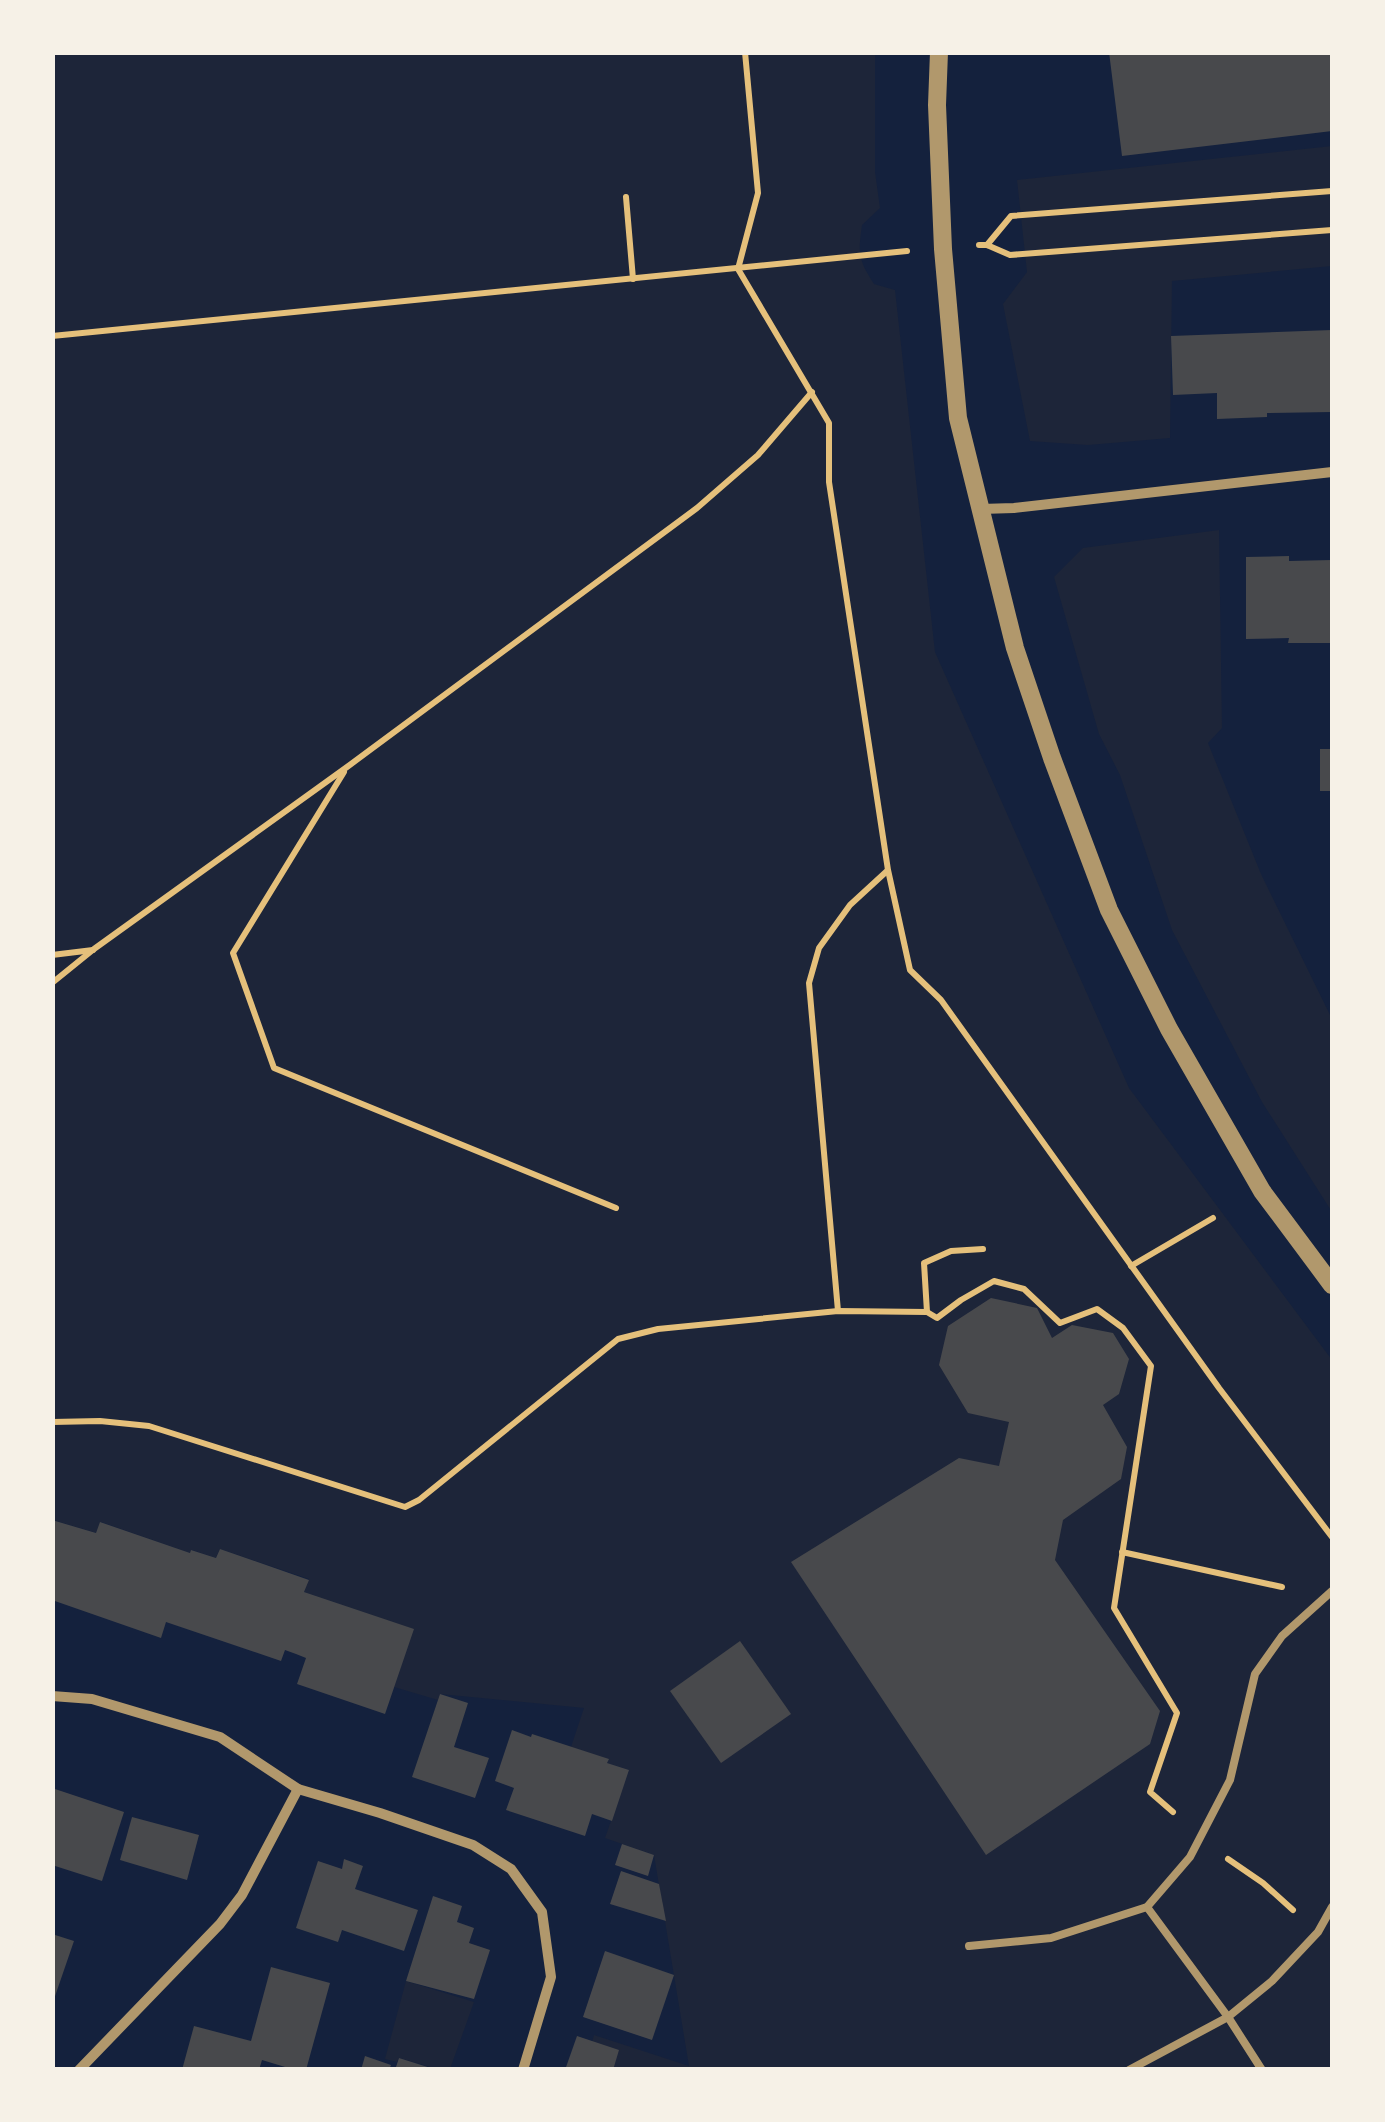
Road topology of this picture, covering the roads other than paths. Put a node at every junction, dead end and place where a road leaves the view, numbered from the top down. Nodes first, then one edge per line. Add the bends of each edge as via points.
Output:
1 (939, 52) edge
2 (1332, 472) edge
3 (982, 509) junction
4 (1332, 1285) edge
5 (1330, 1594) edge
6 (52, 1696) edge
7 (298, 1789) junction
8 (1147, 1907) junction
9 (1332, 1907) edge
10 (969, 1946) dead end
11 (1228, 2017) junction
12 (79, 2070) edge
13 (524, 2070) edge
14 (1130, 2070) edge
15 (1262, 2070) edge

1 - 3 street via 943,248 958,418
2 - 3 street
3 - 4 street via 1015,648 1109,910 1262,1191
5 - 8 lane via 1282,1636 1255,1674 1230,1780 1190,1857
6 - 7 street via 92,1699 220,1737
7 - 12 street via 242,1896
7 - 13 street via 474,1844 511,1869 542,1912 551,1977
8 - 10 lane via 1050,1938
8 - 11 lane
9 - 11 lane via 1295,1957
11 - 14 lane
11 - 15 lane

